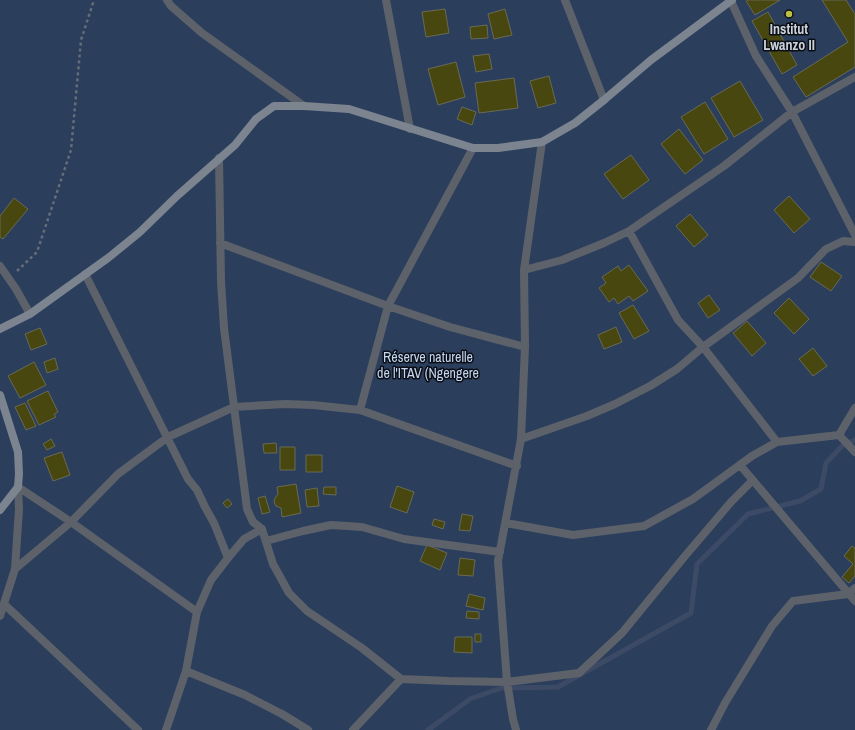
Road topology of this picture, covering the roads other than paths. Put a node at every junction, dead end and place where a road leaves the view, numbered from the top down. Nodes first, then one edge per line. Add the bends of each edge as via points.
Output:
1 (167, 0) edge
2 (386, 0) edge
3 (565, 0) edge
4 (731, 0) edge
5 (855, 77) edge
6 (604, 100) junction
7 (304, 106) junction
8 (792, 112) junction
9 (410, 129) junction
10 (542, 142) junction
11 (473, 148) junction
12 (219, 158) junction
13 (629, 231) junction
14 (855, 235) edge
15 (855, 242) edge
16 (220, 243) junction
17 (0, 266) edge
18 (524, 270) junction
19 (84, 274) junction
20 (388, 306) junction
21 (30, 314) junction
22 (0, 329) edge
23 (525, 347) junction
24 (703, 347) junction
25 (0, 395) edge
26 (234, 406) junction
27 (855, 408) edge
28 (360, 410) junction
29 (839, 435) junction
30 (168, 437) junction
31 (521, 439) junction
32 (777, 442) junction
33 (855, 452) edge
34 (740, 465) junction
35 (517, 466) junction
36 (753, 480) junction
37 (18, 487) junction
38 (0, 510) edge
39 (71, 522) junction
40 (506, 523) junction
41 (262, 530) junction
42 (266, 541) junction
43 (500, 552) junction
44 (228, 558) junction
45 (15, 569) junction
46 (855, 588) edge
47 (848, 594) junction
48 (855, 601) edge
49 (4, 604) junction
50 (197, 612) junction
51 (0, 616) edge
52 (186, 671) junction
53 (401, 679) junction
54 (507, 682) junction
55 (138, 730) edge
56 (166, 730) edge
57 (308, 730) edge
58 (353, 730) edge
59 (516, 730) edge
60 (711, 730) edge

1 - 7 street via 202,33
2 - 9 street
3 - 6 street
4 - 6 street via 651,60
4 - 8 street via 756,56
5 - 8 street
6 - 10 street via 575,123
7 - 9 street via 349,110
7 - 12 street via 274,106 256,119 235,145
8 - 13 street via 724,166
8 - 14 street
9 - 11 street
10 - 11 street via 498,148
10 - 18 street
11 - 20 street
12 - 16 street
12 - 19 street via 140,232
13 - 18 street via 562,260
13 - 24 street via 678,320
15 - 24 street via 843,241 826,249 798,278
16 - 20 street
16 - 26 street via 221,302
17 - 21 street
18 - 23 street
19 - 21 street
19 - 30 street
20 - 23 street via 450,327
20 - 28 street
21 - 22 street
23 - 31 street
24 - 31 street via 677,369 615,404
24 - 32 street
25 - 37 street via 18,452
26 - 28 street via 285,404
26 - 30 street
26 - 41 street via 247,509 253,522
27 - 29 street
28 - 35 street
29 - 32 street
29 - 33 street
30 - 39 street via 118,474
30 - 44 street via 188,479 197,490 214,523
31 - 35 street
32 - 34 street
34 - 36 street
34 - 40 street via 693,499 644,526 573,535
35 - 40 street
36 - 47 street
36 - 54 street via 731,502 622,633 579,673
37 - 38 street
37 - 39 street
37 - 45 street
39 - 45 street
39 - 50 street
40 - 43 street
41 - 42 street
41 - 44 street via 244,540
42 - 43 street via 331,525 362,527 404,539
42 - 53 street via 273,564 289,593 307,611 362,648
43 - 54 street via 498,561
44 - 50 street via 211,580
45 - 49 street
46 - 47 street
47 - 48 street
47 - 60 street via 793,601 772,626
49 - 51 street
49 - 55 street
50 - 52 street
52 - 56 street
52 - 57 street via 245,695
53 - 54 street
53 - 58 street
54 - 59 street

